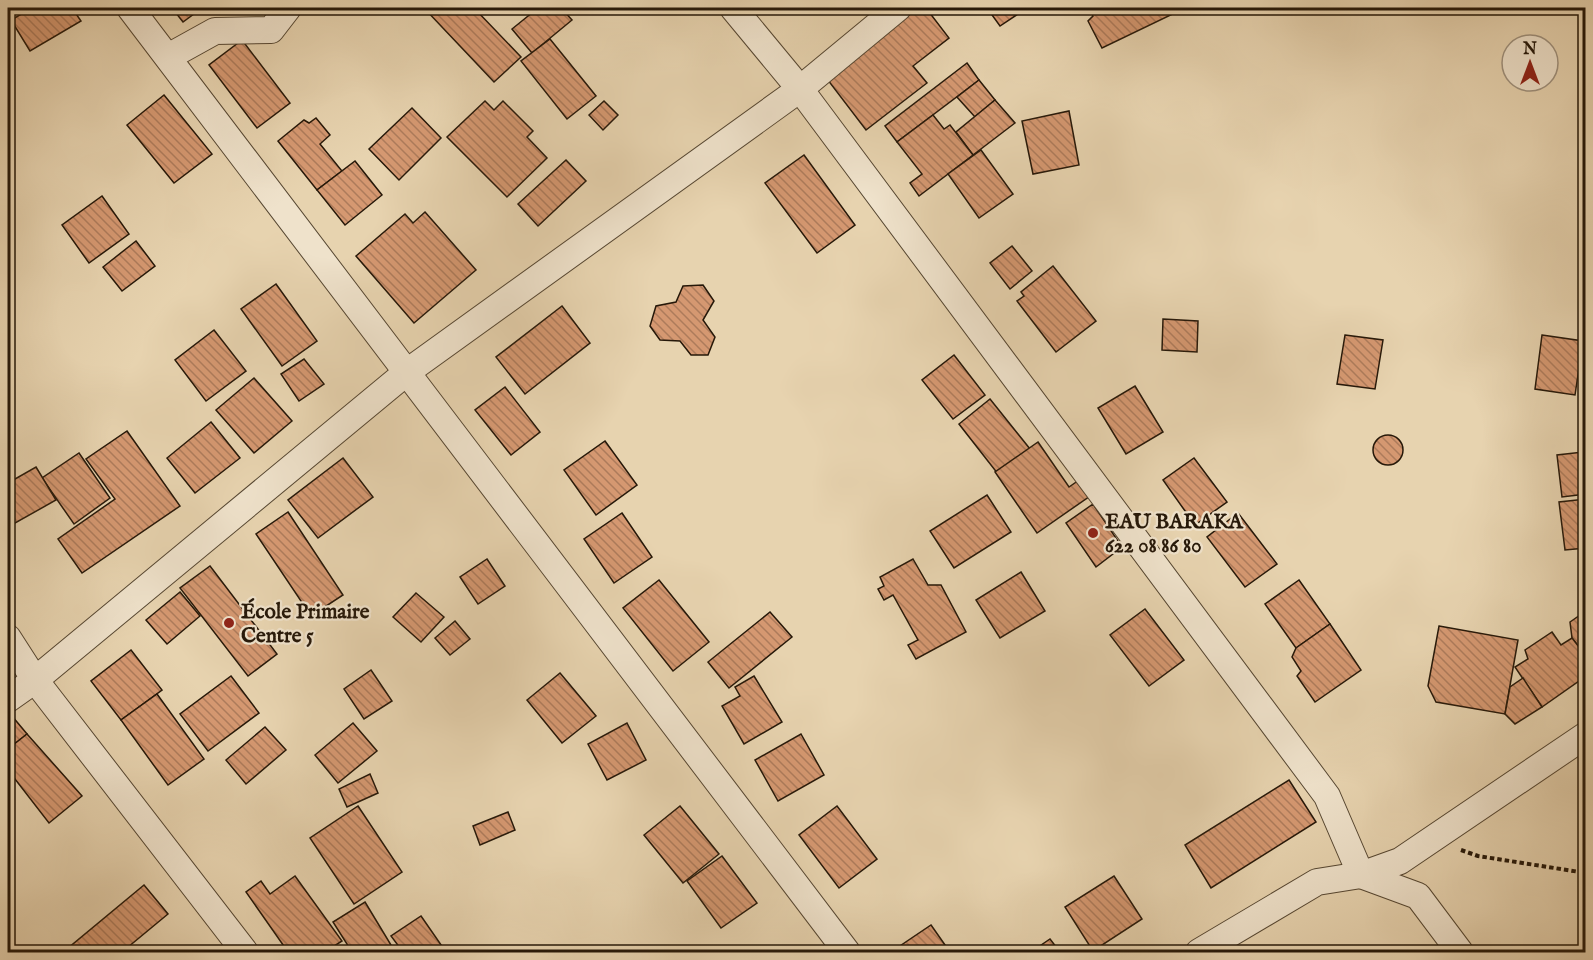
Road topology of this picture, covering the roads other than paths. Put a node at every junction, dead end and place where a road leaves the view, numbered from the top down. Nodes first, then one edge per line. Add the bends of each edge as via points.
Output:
1 (130, 8) edge
2 (288, 8) edge
3 (733, 8) edge
4 (898, 8) edge
5 (168, 57) junction
6 (800, 89) junction
7 (407, 372) junction
8 (8, 638) edge
9 (35, 680) junction
10 (8, 699) edge
11 (1586, 735) edge
12 (1361, 875) junction
13 (245, 952) edge
14 (847, 952) edge
15 (1199, 952) edge
16 (1460, 952) edge

1 - 5 street
2 - 5 street via 271,30 215,31
3 - 6 street
4 - 6 street
5 - 7 street
6 - 7 street
6 - 12 street via 1327,796
7 - 9 street
7 - 14 street
8 - 9 street
9 - 10 street
9 - 13 street
11 - 12 street via 1400,861
12 - 15 street via 1317,882
12 - 16 street via 1418,896

